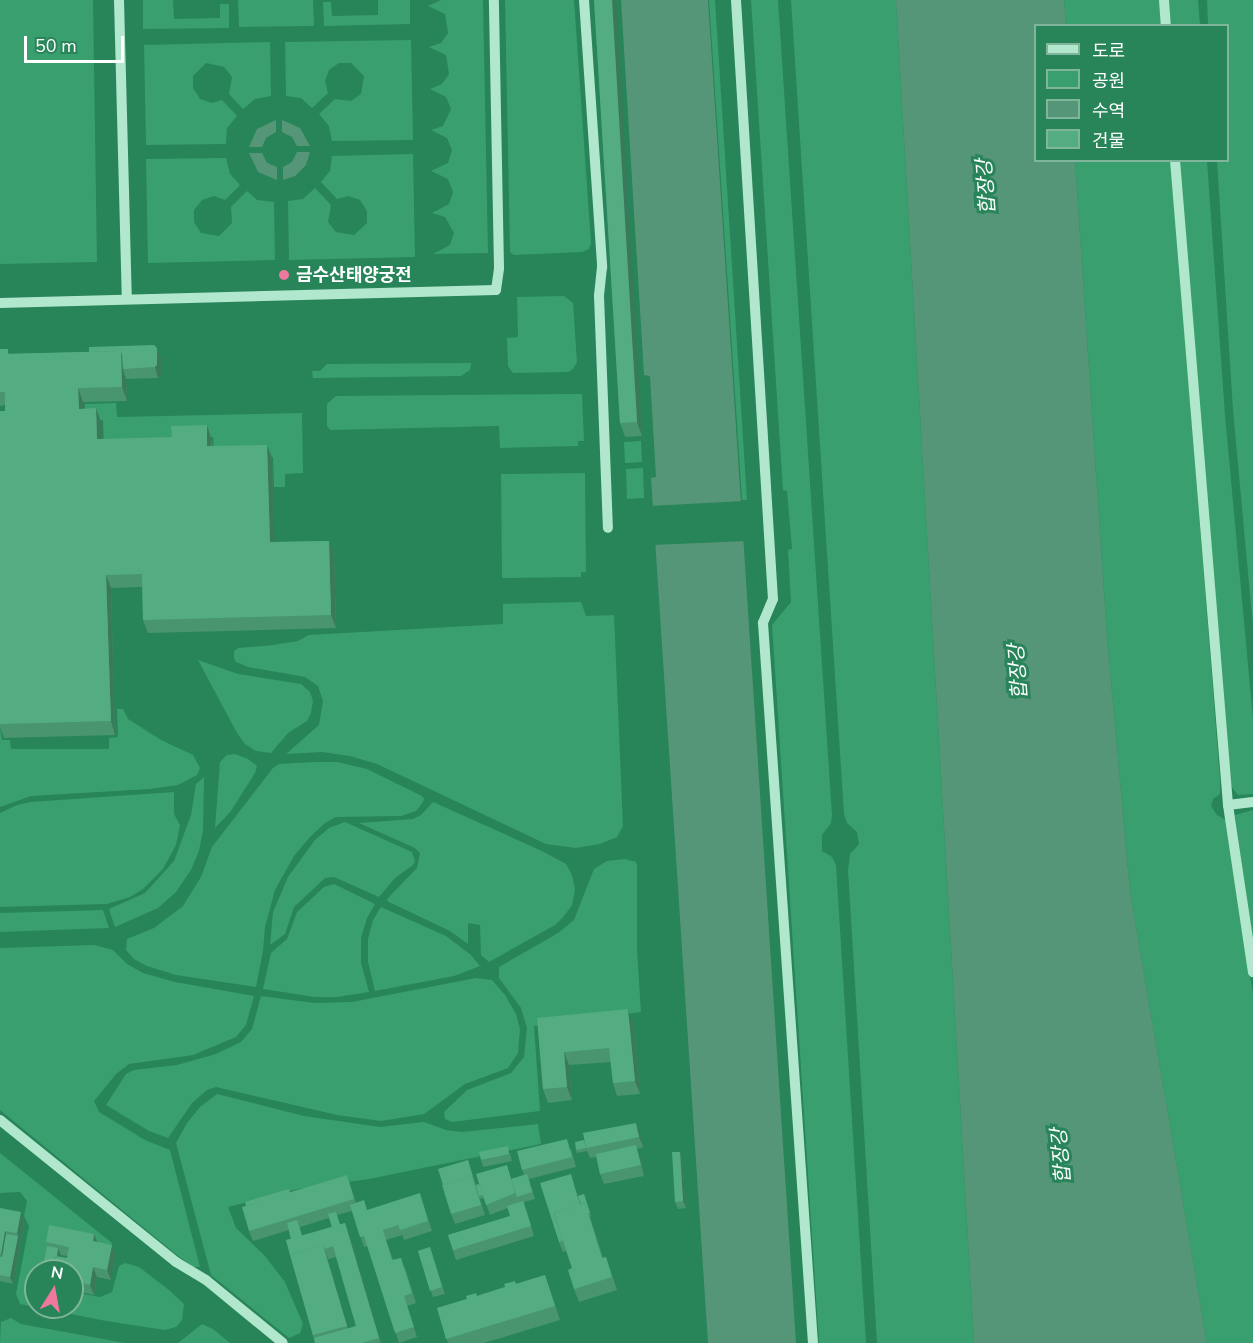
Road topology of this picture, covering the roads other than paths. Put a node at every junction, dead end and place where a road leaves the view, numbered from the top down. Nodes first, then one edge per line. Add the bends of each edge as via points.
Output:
1 (119, 0) edge
2 (494, 0) edge
3 (584, 0) edge
4 (736, 0) edge
5 (1164, 0) edge
6 (1166, 24) edge
7 (1175, 162) edge
8 (127, 299) junction
9 (0, 303) edge
10 (608, 528) dead end
11 (1253, 802) edge
12 (1228, 805) junction
13 (1253, 972) edge
14 (0, 1120) edge
15 (283, 1343) edge
16 (813, 1343) edge

1 - 8 street
2 - 8 street via 499,268 496,290
3 - 10 street via 602,267 598,296
4 - 16 street via 773,599 763,623
5 - 6 street
7 - 12 street
8 - 9 street
11 - 12 street
12 - 13 street
14 - 15 street

